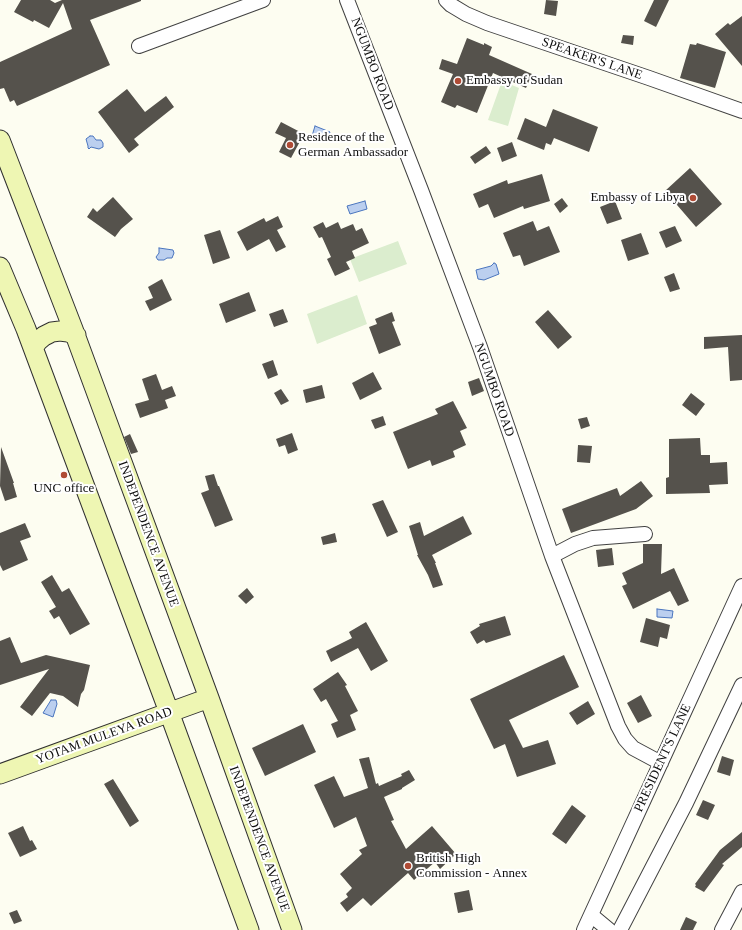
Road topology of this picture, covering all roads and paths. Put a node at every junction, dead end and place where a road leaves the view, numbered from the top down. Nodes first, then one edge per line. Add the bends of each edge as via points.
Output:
1 (263, 0) edge
2 (347, 0) edge
3 (446, 0) edge
4 (139, 46) dead end
5 (742, 111) edge
6 (0, 140) edge
7 (0, 267) edge
8 (69, 316) junction
9 (26, 329) junction
10 (76, 335) junction
11 (33, 348) junction
12 (645, 534) dead end
13 (552, 556) junction
14 (742, 586) edge
15 (742, 685) edge
16 (208, 698) junction
17 (169, 712) junction
18 (661, 763) junction
19 (0, 774) edge
20 (742, 892) edge
21 (591, 915) junction
22 (249, 930) edge
23 (292, 930) edge
24 (584, 930) edge
25 (610, 930) edge
26 (620, 930) edge
27 (722, 930) edge

1 - 4 street
2 - 13 street, NGUMBO ROAD via 480,347
3 - 5 street, SPEAKER'S LANE via 466,14 487,23
6 - 8 main road, INDEPENDENCE AVENUE
7 - 9 main road
8 - 9 main road via 58,329 50,332
8 - 10 main road, INDEPENDENCE AVENUE
9 - 11 main road
10 - 11 main road via 52,332 41,338
10 - 16 main road, INDEPENDENCE AVENUE
11 - 17 main road
12 - 13 street via 593,538
13 - 18 street, NGUMBO ROAD via 618,726 633,748
14 - 18 street, PRESIDENT'S LANE
15 - 26 street via 686,803
16 - 17 main road, YOTAM MULEYA ROAD
16 - 23 main road, INDEPENDENCE AVENUE
17 - 19 main road, YOTAM MULEYA ROAD
17 - 22 main road
18 - 21 street, PRESIDENT'S LANE
20 - 27 street
21 - 24 street, PRESIDENT'S LANE
21 - 25 street

